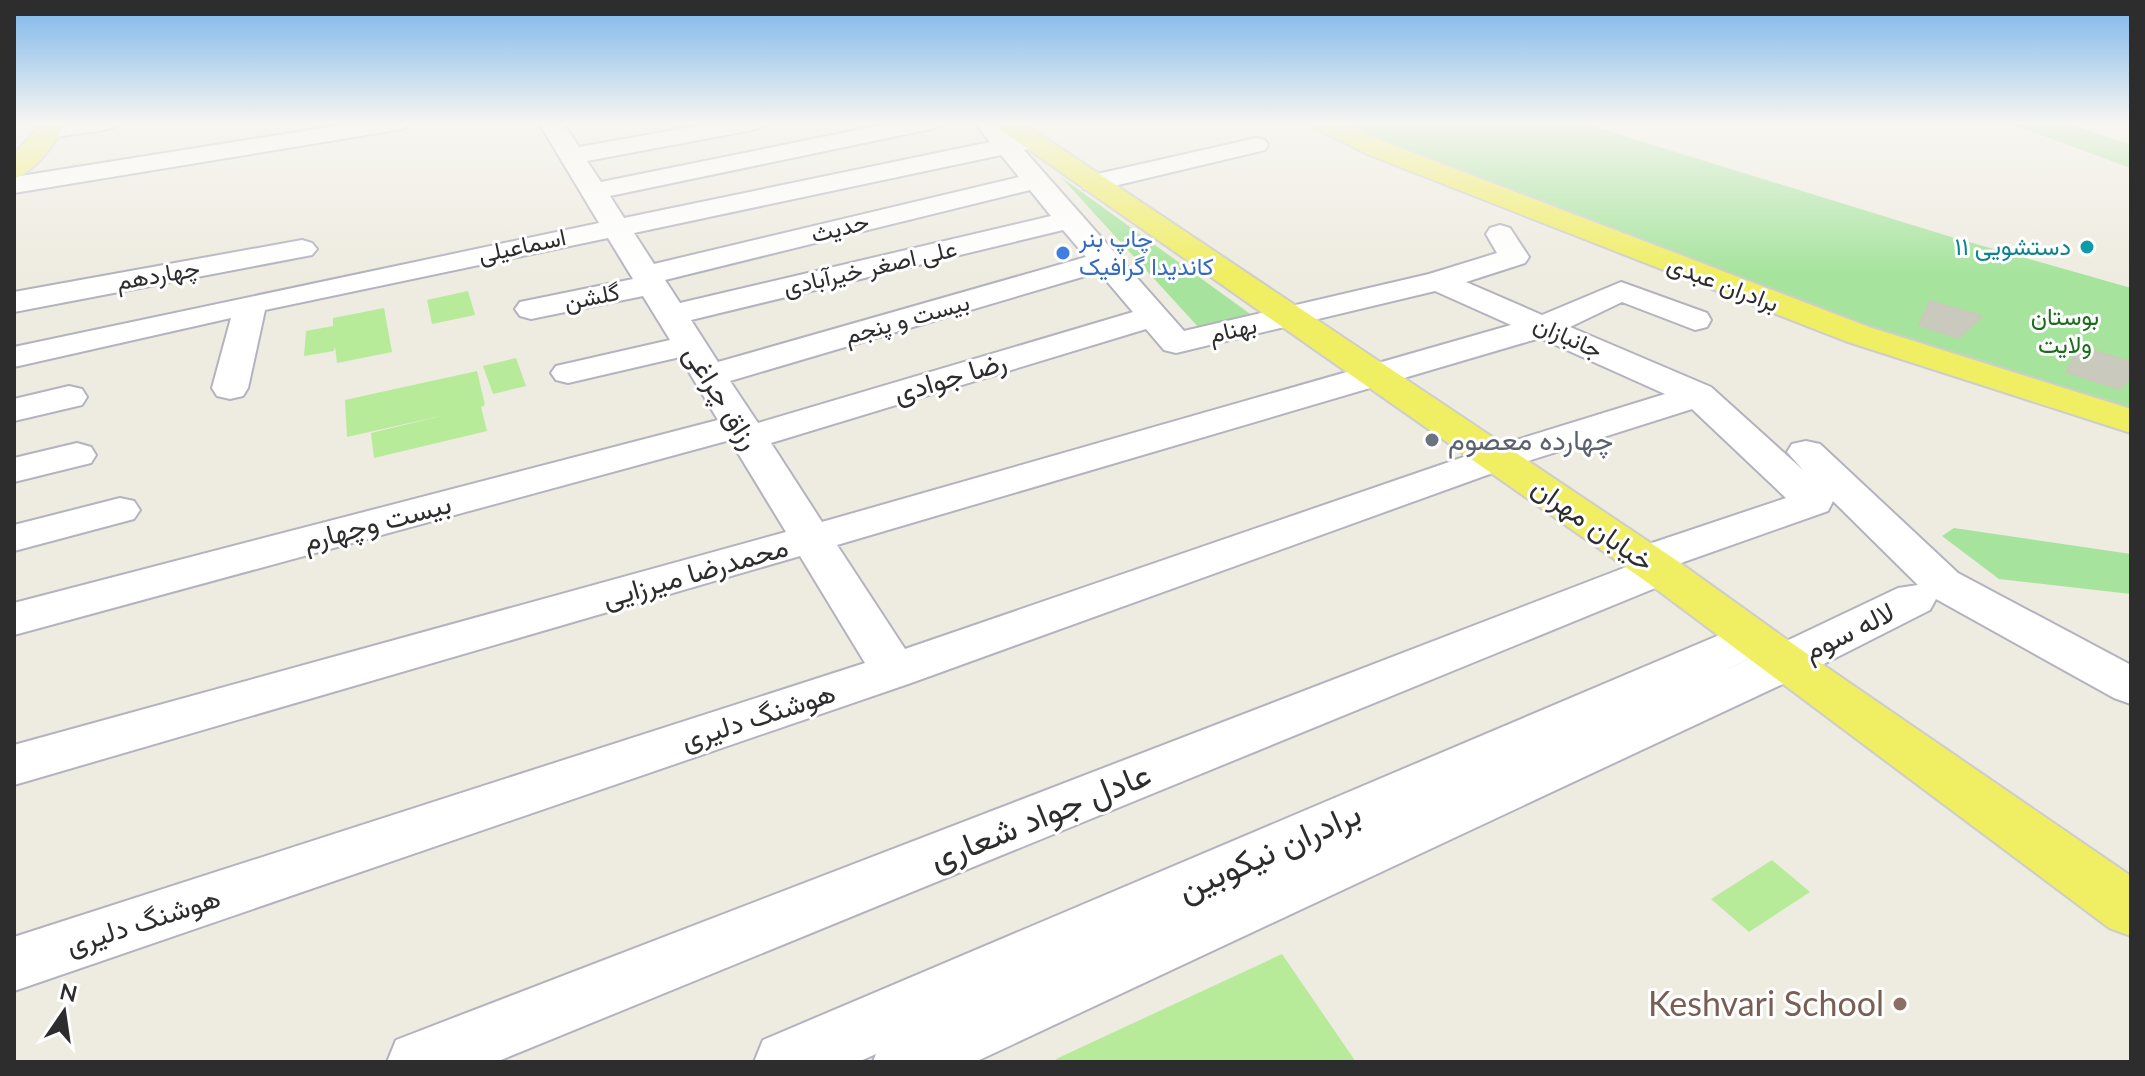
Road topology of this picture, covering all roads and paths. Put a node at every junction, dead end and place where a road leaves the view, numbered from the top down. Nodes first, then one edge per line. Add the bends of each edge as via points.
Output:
1 (584, 173) edge
2 (681, 173) edge
3 (870, 173) edge
4 (933, 173) edge
5 (1035, 173) edge
6 (1073, 173) edge
7 (1135, 173) edge
8 (1439, 173) edge
9 (1093, 183) junction
10 (594, 191) junction
11 (1069, 220) junction
12 (616, 227) junction
13 (1500, 234) dead end
14 (302, 249) dead end
15 (1104, 261) junction
16 (1440, 272) junction
17 (649, 280) junction
18 (14, 302) edge
19 (1596, 302) junction
20 (251, 304) junction
21 (531, 309) dead end
22 (671, 315) junction
23 (1290, 316) junction
24 (1152, 317) junction
25 (1632, 317) dead end
26 (1695, 320) dead end
27 (1544, 326) junction
28 (690, 345) junction
29 (14, 357) edge
30 (568, 373) dead end
31 (1376, 374) junction
32 (709, 376) junction
33 (230, 388) dead end
34 (1698, 395) junction
35 (69, 397) dead end
36 (14, 410) edge
37 (2131, 421) edge
38 (744, 432) junction
39 (1806, 452) dead end
40 (77, 455) dead end
41 (1498, 458) junction
42 (14, 470) edge
43 (120, 510) dead end
44 (14, 538) edge
45 (811, 539) junction
46 (1653, 565) junction
47 (1914, 599) dead end
48 (14, 619) edge
49 (1768, 651) junction
50 (894, 671) junction
51 (2131, 686) edge
52 (14, 765) edge
53 (2131, 909) edge
54 (14, 964) edge
55 (419, 1062) edge
56 (786, 1062) edge
57 (905, 1062) edge

1 - 10 street, رزاق چراغی
2 - 10 street
3 - 12 street, اسماعیلی
4 - 17 street, حدیث
5 - 11 street
6 - 9 main road, خیابان مهران
7 - 9 street
8 - 37 main road, برادران عبدی via 1857,334
9 - 23 main road, خیابان مهران
10 - 12 street, رزاق چراغی
11 - 15 street
11 - 22 street, علی اصغر خیرآبادی
12 - 17 street, رزاق چراغی
12 - 20 street, اسماعیلی
13 - 16 street, بهنام via 1514,257
14 - 18 street, چهاردهم
15 - 24 street
15 - 32 street, بیست و پنجم
16 - 23 street, بهنام
16 - 27 street, جانبازان
17 - 21 street, گلشن
17 - 22 street, رزاق چراغی
19 - 25 street
19 - 26 street, محمدرضا میرزایی via 1621,291
19 - 27 street, محمدرضا میرزایی
20 - 29 street, اسماعیلی
20 - 33 street
22 - 28 street, رزاق چراغی
23 - 24 street, بهنام via 1176,343
23 - 31 main road, خیابان مهران
24 - 38 street, رضا جوادی
27 - 31 street, محمدرضا میرزایی
27 - 34 street, جانبازان
28 - 30 street
28 - 32 street, رزاق چراغی
31 - 41 main road, خیابان مهران
31 - 45 street, محمدرضا میرزایی
32 - 38 street, رزاق چراغی
34 - 41 street, هوشنگ دلیری
34 - 46 street, جانبازان via 1814,502
35 - 36 street
38 - 45 street, رزاق چراغی
38 - 48 street, بیست وچهارم
39 - 51 street via 1942,583
40 - 42 street
41 - 46 main road, خیابان مهران
41 - 50 street, هوشنگ دلیری
43 - 44 street
45 - 50 street, رزاق چراغی
45 - 52 street, محمدرضا میرزایی
46 - 49 main road, خیابان مهران
46 - 55 street, عادل جواد شعاری
47 - 49 street, لاله سوم
49 - 53 main road, خیابان مهران
49 - 56 street, برادران نیکوبین
49 - 57 street, برادران نیکوبین
50 - 54 street, هوشنگ دلیری

